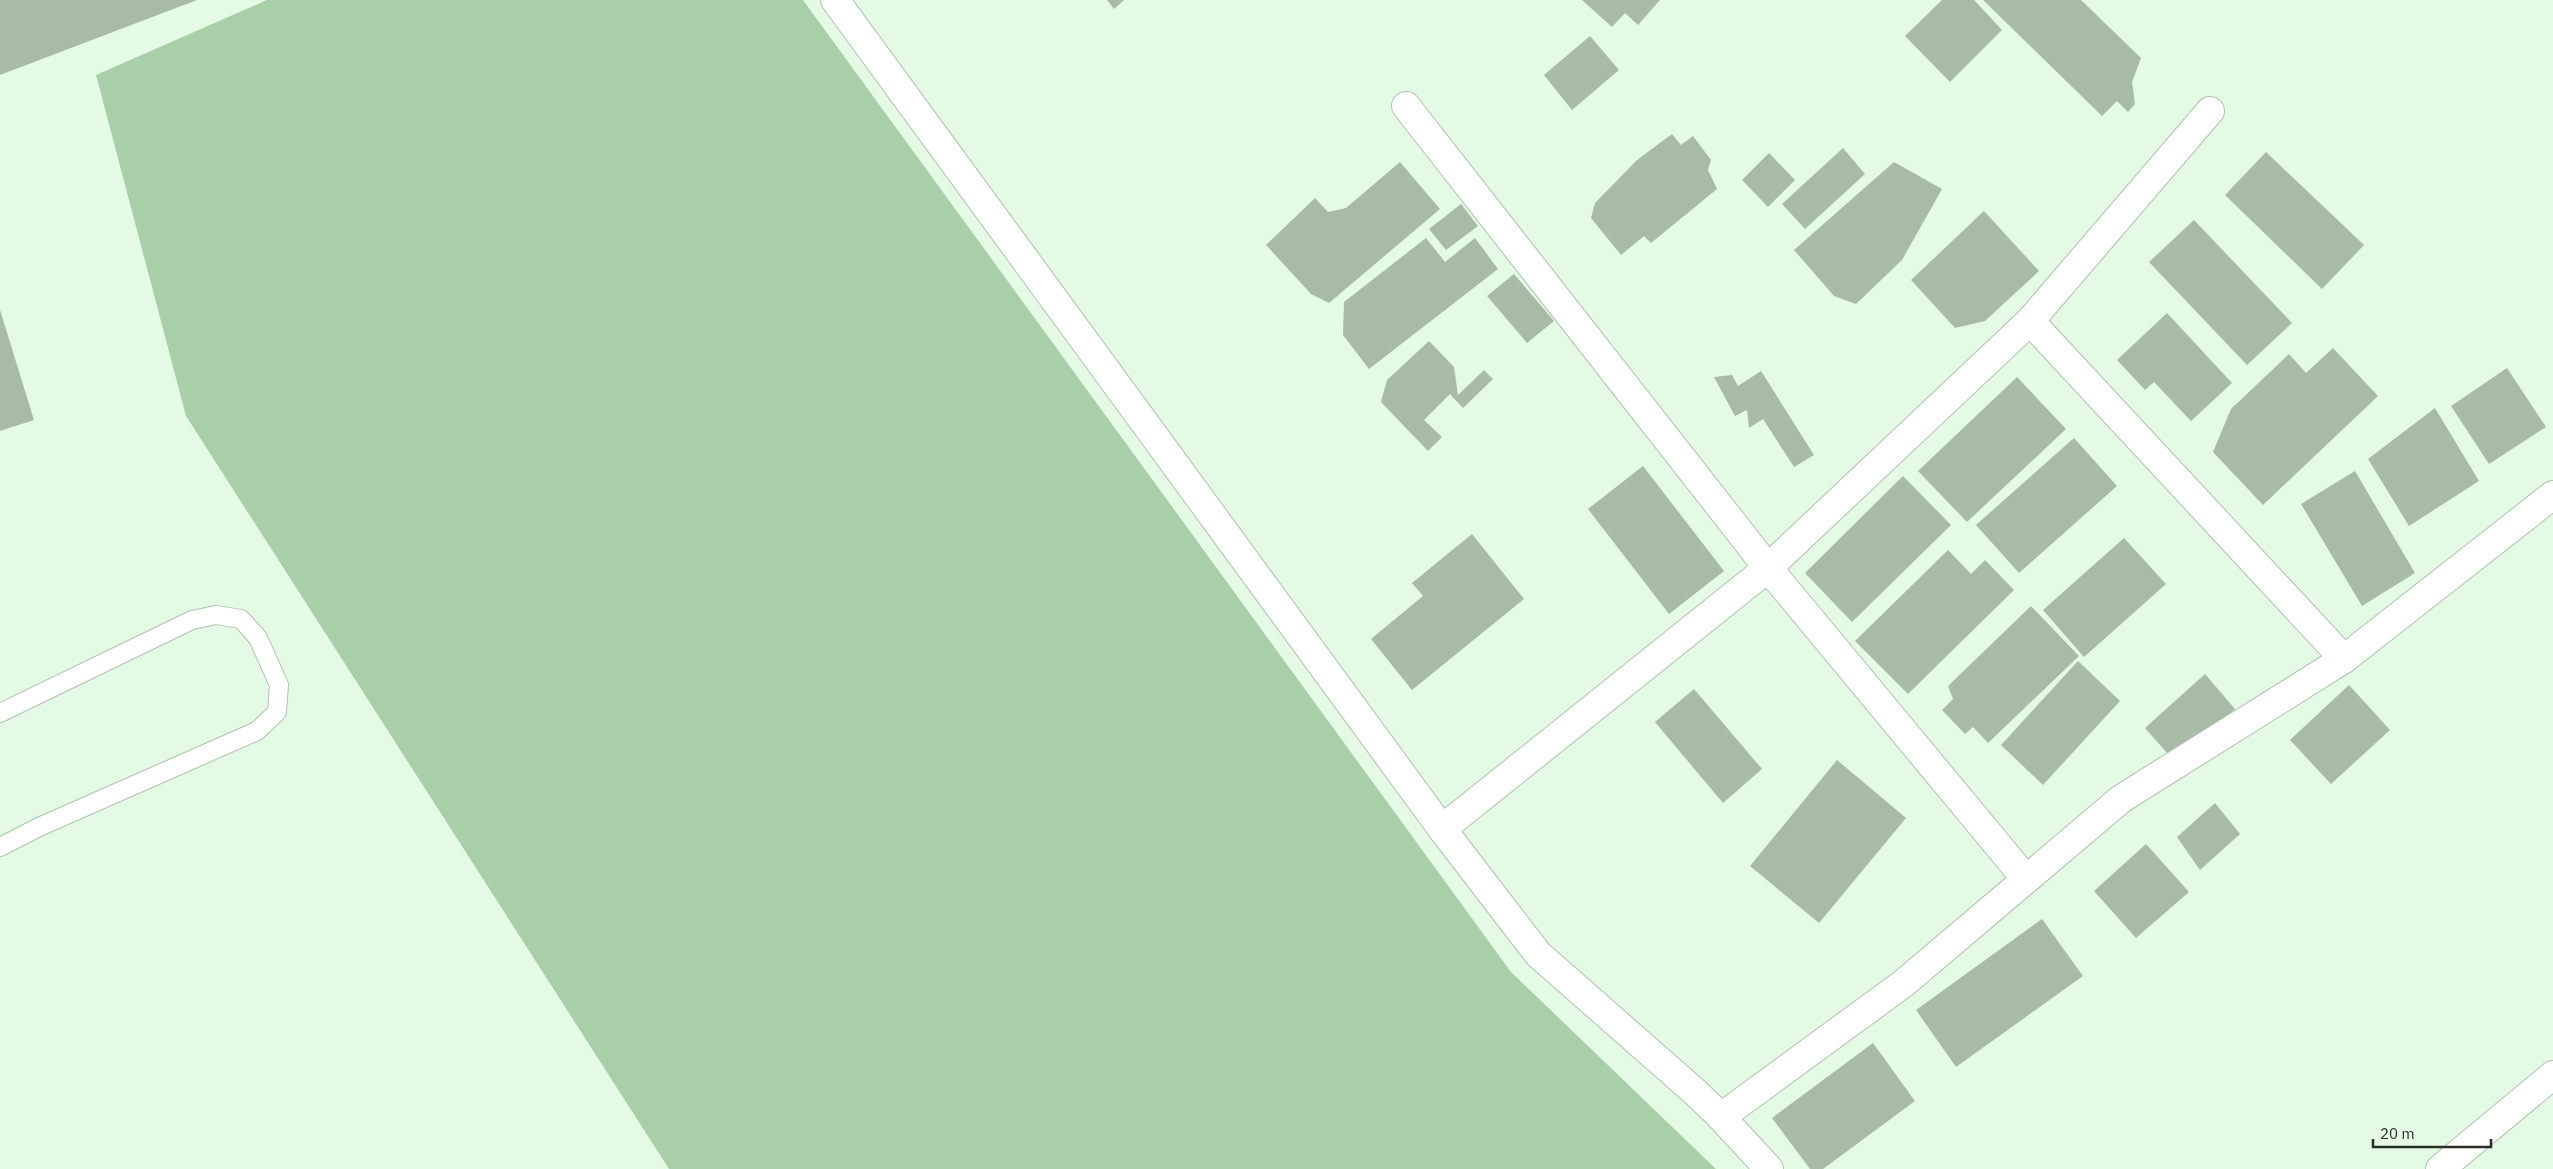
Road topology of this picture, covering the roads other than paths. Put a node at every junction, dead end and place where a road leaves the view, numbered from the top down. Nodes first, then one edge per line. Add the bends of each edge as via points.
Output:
1 (834, 0) edge
2 (1406, 106) dead end
3 (2210, 111) dead end
4 (2030, 321) junction
5 (2553, 495) edge
6 (1768, 568) junction
7 (2344, 659) junction
8 (0, 713) edge
9 (1442, 829) junction
10 (0, 847) edge
11 (2026, 880) junction
12 (2553, 1075) edge
13 (1722, 1116) junction
14 (1770, 1169) edge
15 (2440, 1169) edge

1 - 9 street
2 - 6 street
3 - 4 street
4 - 6 street
4 - 7 street
5 - 7 street
6 - 9 street
6 - 11 street
7 - 11 street via 2121,799
8 - 10 lane via 192,620 216,615 242,619 258,638 279,685 277,712 257,731
9 - 13 street via 1538,954
11 - 13 street via 1904,983
12 - 15 street
13 - 14 street

